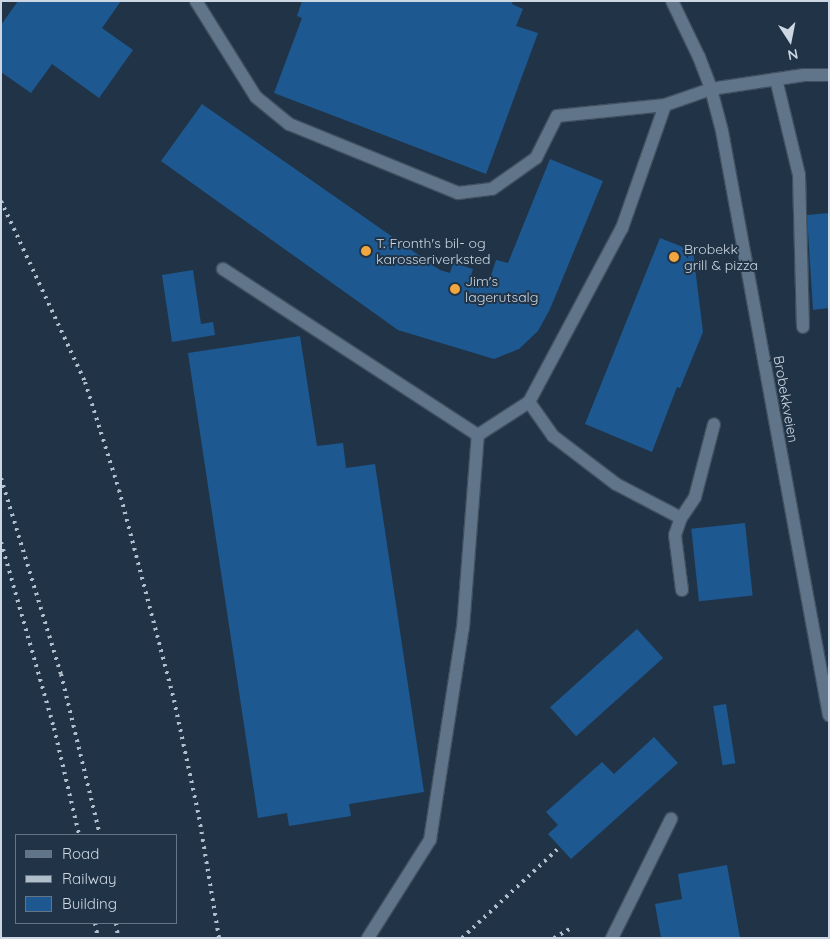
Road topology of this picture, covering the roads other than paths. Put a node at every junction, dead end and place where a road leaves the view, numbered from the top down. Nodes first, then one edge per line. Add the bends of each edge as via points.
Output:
1 (197, 1) edge
2 (672, 1) edge
3 (829, 75) edge
4 (776, 79) junction
5 (711, 88) junction
6 (665, 105) junction
7 (223, 269) dead end
8 (803, 327) dead end
9 (529, 402) junction
10 (714, 424) dead end
11 (478, 435) junction
12 (681, 518) junction
13 (682, 590) dead end
14 (829, 715) edge
15 (671, 819) dead end
16 (368, 938) edge
17 (612, 938) edge

1 - 6 street via 256,97 289,124 458,193 492,189 536,158 557,116
2 - 5 street, Brobekkveien
3 - 4 street
4 - 5 street
4 - 8 street via 799,175
5 - 6 street
5 - 14 street, Brobekkveien via 725,148
6 - 9 street via 622,228
7 - 11 street
9 - 11 street
9 - 12 street via 553,436 616,484
10 - 12 street via 695,497
11 - 16 street via 463,628 430,840
12 - 13 street via 675,535
15 - 17 street

